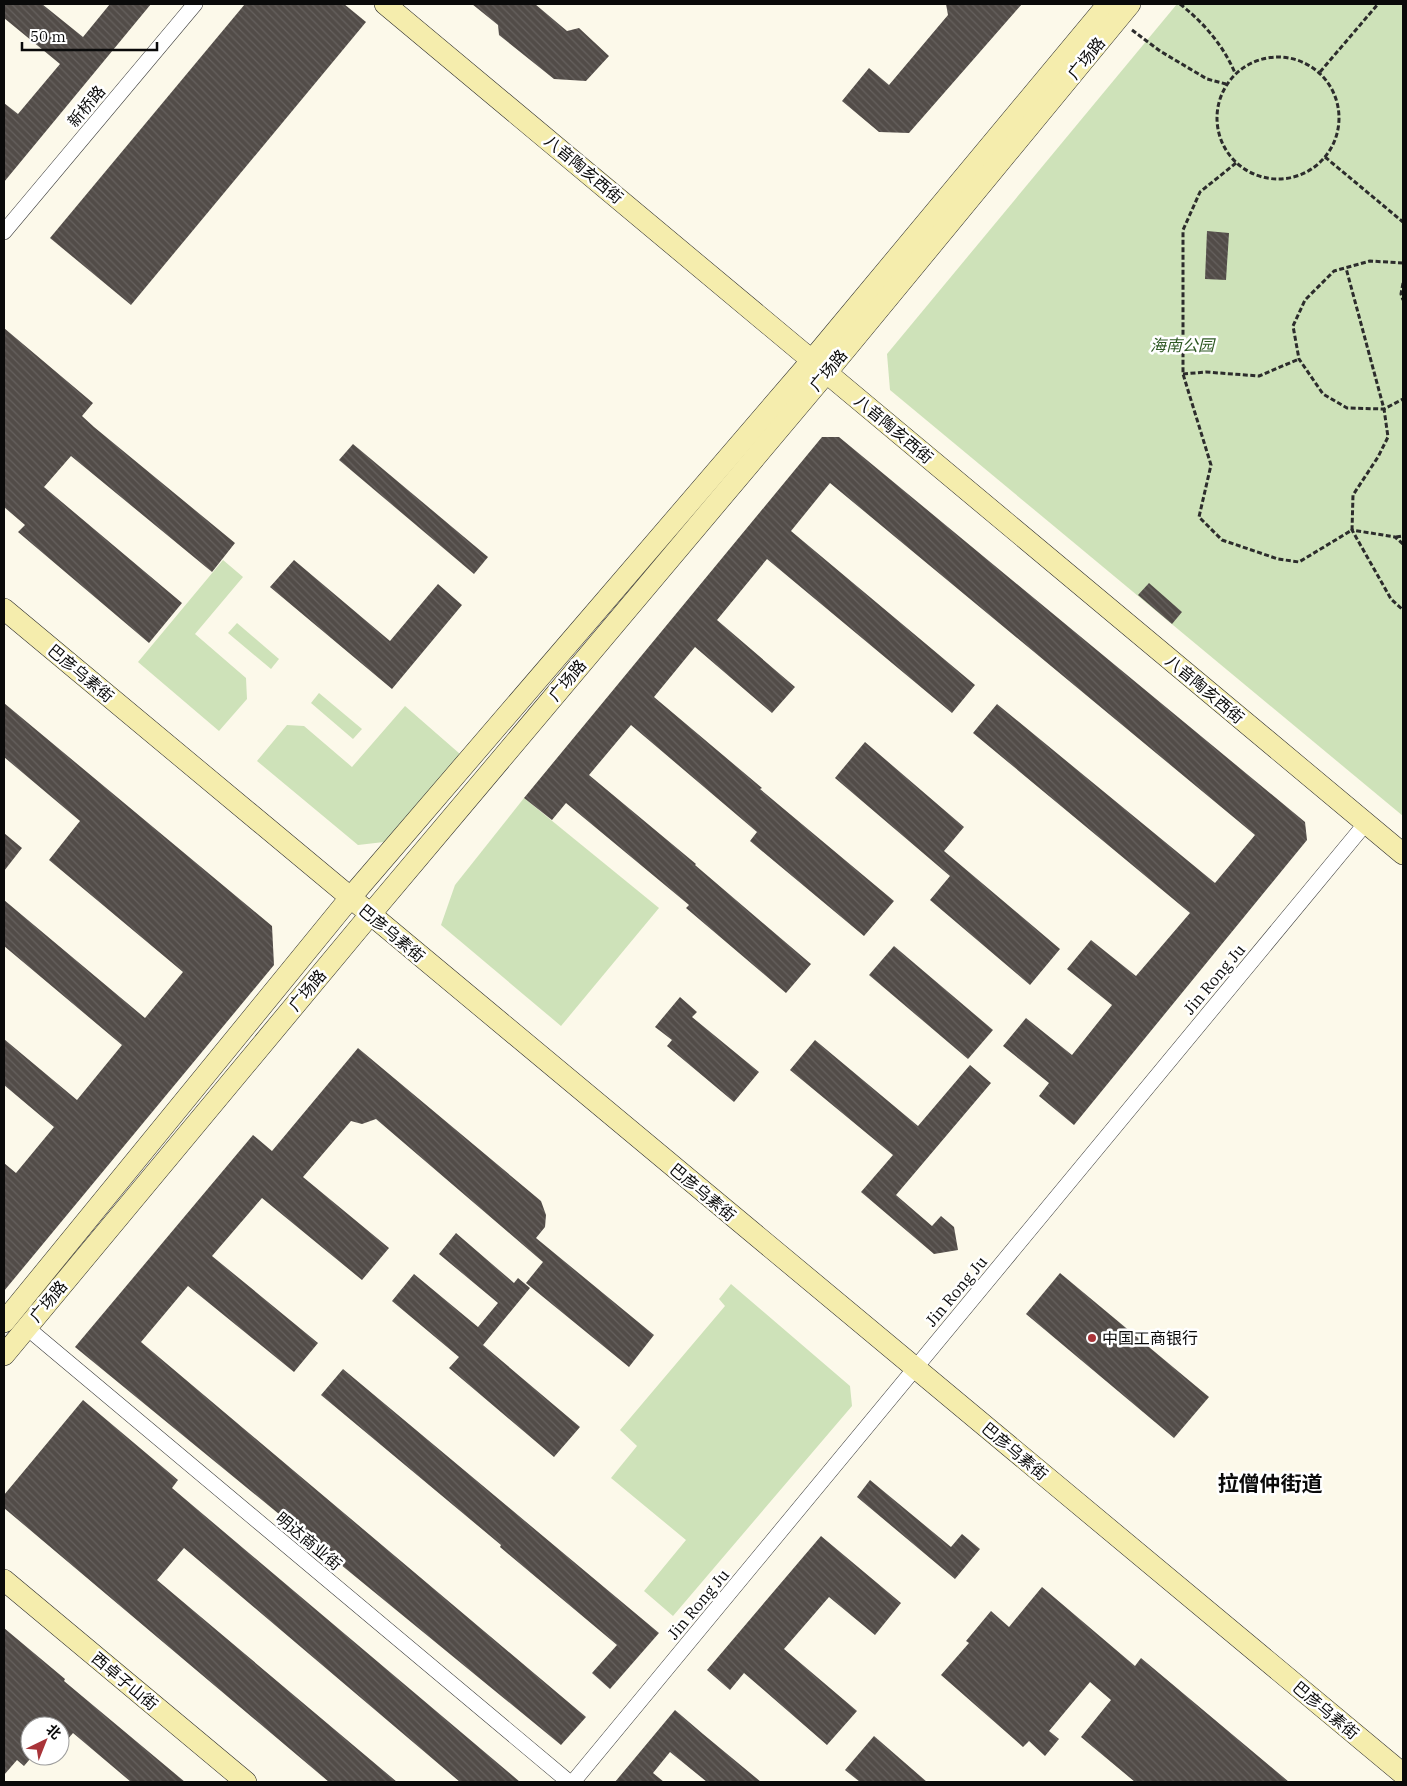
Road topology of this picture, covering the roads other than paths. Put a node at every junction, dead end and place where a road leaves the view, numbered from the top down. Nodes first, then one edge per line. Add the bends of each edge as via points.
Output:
1 (195, 4) edge
2 (386, 4) edge
3 (1119, 9) edge
4 (4, 232) edge
5 (819, 366) junction
6 (4, 609) edge
7 (4, 622) edge
8 (1366, 823) junction
9 (1403, 854) edge
10 (347, 902) junction
11 (367, 918) junction
12 (4, 1322) edge
13 (26, 1327) junction
14 (4, 1356) edge
15 (912, 1372) junction
16 (4, 1580) edge
17 (1403, 1774) edge
18 (246, 1782) edge
19 (571, 1782) edge
20 (1398, 1782) edge

1 - 4 street, 新桥路
2 - 5 street, 八音陶亥西街
3 - 5 street, 广场路
5 - 8 street, 八音陶亥西街
5 - 10 street, 广场路
5 - 11 street, 广场路
6 - 10 street, 巴彦乌素街
7 - 10 street, 巴彦乌素街
8 - 9 street, 八音陶亥西街
8 - 15 street, Jin Rong Ju
10 - 11 street, 巴彦乌素街
10 - 12 street, 广场路
11 - 13 street, 广场路
11 - 15 street, 巴彦乌素街
13 - 14 street, 广场路
13 - 19 street, 明达商业街
15 - 17 street, 巴彦乌素街
15 - 19 street, Jin Rong Ju
15 - 20 street, 巴彦乌素街
16 - 18 street, 西卓子山街

